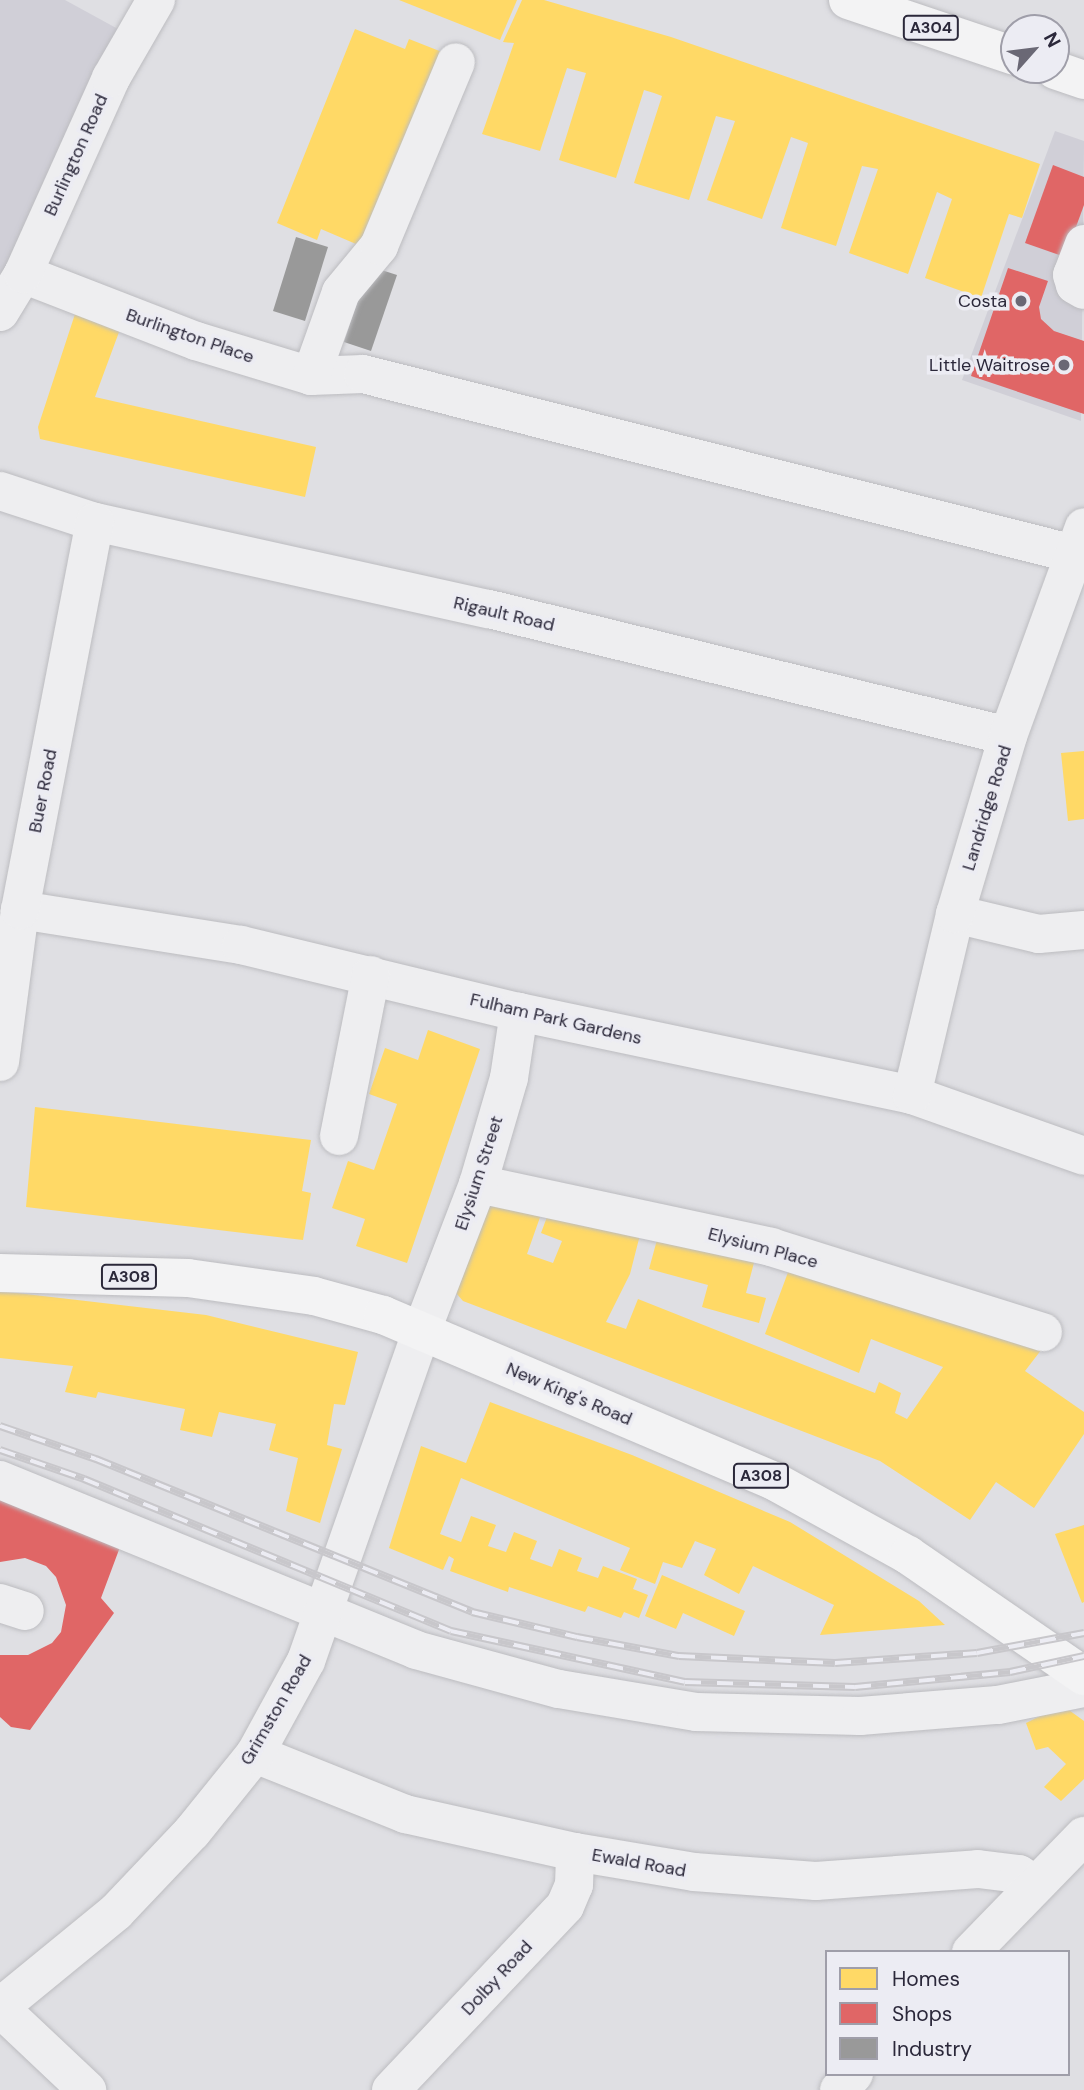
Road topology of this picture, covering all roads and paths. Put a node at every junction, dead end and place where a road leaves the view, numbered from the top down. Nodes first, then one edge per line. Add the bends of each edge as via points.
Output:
1 (156, 0) edge
2 (848, 0) edge
3 (1000, 51) edge
4 (456, 62) dead end
5 (1084, 244) edge
6 (23, 274) junction
7 (1084, 290) edge
8 (0, 312) edge
9 (311, 376) junction
10 (0, 491) edge
11 (95, 522) junction
12 (1079, 541) edge
13 (1008, 736) junction
14 (20, 910) junction
15 (955, 914) junction
16 (1084, 930) edge
17 (371, 975) junction
18 (519, 1012) junction
19 (0, 1062) edge
20 (912, 1095) junction
21 (339, 1136) dead end
22 (1084, 1156) edge
23 (478, 1184) junction
24 (0, 1273) edge
25 (422, 1330) junction
26 (1042, 1332) dead end
27 (0, 1480) edge
28 (324, 1613) junction
29 (1084, 1676) edge
30 (1084, 1688) edge
31 (255, 1754) junction
32 (1084, 1836) edge
33 (575, 1852) junction
34 (1035, 1885) junction
35 (973, 1950) edge
36 (0, 2008) edge
37 (852, 2076) edge
38 (87, 2090) edge
39 (391, 2090) edge
40 (839, 2090) edge

1 - 6 street, Burlington Road via 111,78
2 - 3 main road, A304
4 - 9 street via 379,246 341,292
5 - 7 street via 1072,275 1075,285
6 - 8 street, Burlington Road
6 - 9 street, Burlington Place via 195,341
9 - 12 street, Burlington Place via 363,374
10 - 11 street, Rigault Road
11 - 13 street, Rigault Road via 489,609
11 - 14 street, Buer Road
12 - 13 street, Landridge Road
13 - 15 street, Landridge Road
14 - 17 street, Fulham Park Gardens via 241,945
14 - 19 street, Buer Road
15 - 16 street via 1039,934
15 - 20 street, Landridge Road
17 - 18 street, Fulham Park Gardens
17 - 21 street
18 - 20 street, Fulham Park Gardens
18 - 23 street, Elysium Street via 509,1078
20 - 22 street, Fulham Park Gardens
23 - 25 street, Elysium Street
23 - 26 street, Elysium Place via 771,1247
24 - 25 main road, New King's Road / A308 via 188,1278 314,1296
25 - 28 street, Grimston Road
25 - 29 main road, New King's Road / A308 via 774,1481 908,1555
27 - 28 street
28 - 30 street via 416,1650 559,1689 696,1713 860,1716 998,1705
28 - 31 street, Grimston Road via 306,1661
31 - 33 street, Ewald Road via 405,1814
31 - 36 street, Grimston Road via 192,1832 116,1912
32 - 34 street
33 - 34 street, Ewald Road via 694,1872 816,1881 978,1869 1019,1874
33 - 39 street, Dolby Road via 574,1885 565,1906
34 - 35 street
36 - 38 street
37 - 40 street

